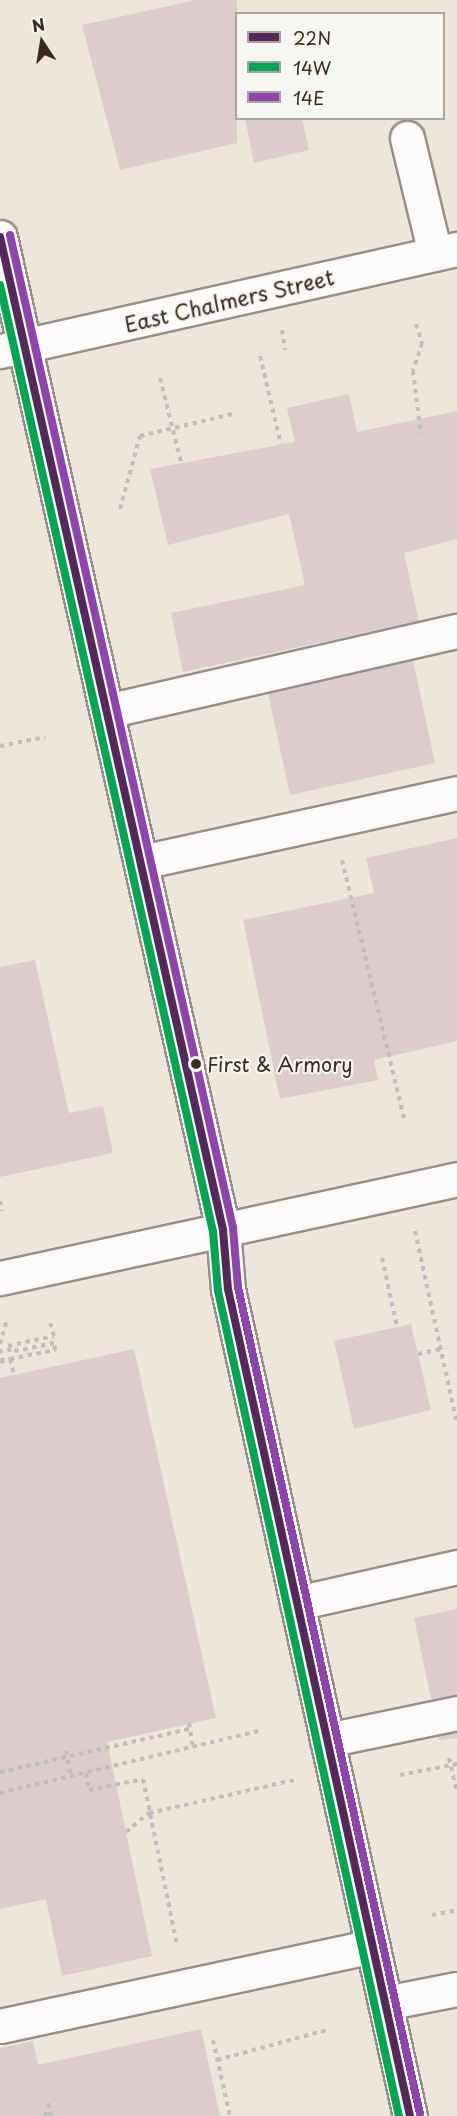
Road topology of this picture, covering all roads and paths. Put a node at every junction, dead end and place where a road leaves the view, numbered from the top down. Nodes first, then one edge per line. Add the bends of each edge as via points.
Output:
1 (407, 138) dead end
2 (0, 237) edge
3 (446, 251) edge
4 (416, 324) dead end
5 (13, 348) edge
6 (260, 356) dead end
7 (160, 378) dead end
8 (232, 414) dead end
9 (173, 429) junction
10 (421, 434) dead end
11 (281, 445) dead end
12 (181, 462) dead end
13 (120, 510) dead end
14 (457, 631) edge
15 (107, 711) junction
16 (45, 737) dead end
17 (0, 746) edge
18 (457, 794) edge
19 (332, 820) junction
20 (141, 862) junction
21 (405, 1122) dead end
22 (457, 1179) edge
23 (407, 1190) junction
24 (0, 1201) edge
25 (2, 1211) dead end
26 (223, 1230) junction
27 (382, 1258) dead end
28 (0, 1278) edge
29 (8, 1319) dead end
30 (50, 1322) dead end
31 (397, 1327) dead end
32 (0, 1344) edge
33 (0, 1349) edge
34 (441, 1349) junction
35 (418, 1354) dead end
36 (10, 1359) junction
37 (2, 1361) edge
38 (14, 1376) dead end
39 (457, 1424) edge
40 (457, 1567) edge
41 (297, 1603) junction
42 (457, 1713) edge
43 (262, 1730) dead end
44 (193, 1748) junction
45 (66, 1754) junction
46 (330, 1756) junction
47 (457, 1764) edge
48 (0, 1772) edge
49 (86, 1773) junction
50 (400, 1775) dead end
51 (71, 1776) junction
52 (0, 1793) edge
53 (149, 1813) junction
54 (126, 1832) dead end
55 (457, 1910) edge
56 (432, 1916) dead end
57 (373, 1946) junction
58 (186, 1986) junction
59 (457, 1989) edge
60 (385, 2003) junction
61 (0, 2026) edge
62 (327, 2030) dead end
63 (213, 2040) dead end
64 (217, 2060) junction
65 (48, 2103) dead end
66 (51, 2114) edge
67 (44, 2116) edge
68 (230, 2116) edge
69 (410, 2116) edge

1 - 3 street
2 - 5 street
3 - 5 street, East Chalmers Street
4 - 10 path via 422,342 413,371
5 - 15 street
6 - 11 path
7 - 9 path
8 - 9 path
9 - 12 path
9 - 13 path via 140,436
14 - 15 street
15 - 20 street
16 - 17 path
18 - 19 street
19 - 20 street
19 - 21 path
20 - 26 street
22 - 23 street
23 - 26 street
23 - 34 path
24 - 25 path
26 - 28 street
26 - 41 street via 228,1288
27 - 31 path
29 - 32 path
30 - 36 path via 54,1336 8,1346 10,1352 54,1343 55,1350
33 - 37 path
34 - 35 path
34 - 39 path
36 - 37 path
36 - 38 path
40 - 41 street
41 - 46 street
42 - 46 street
43 - 44 path
44 - 45 path via 189,1726
44 - 49 path
45 - 48 path
45 - 51 path
46 - 53 path
46 - 57 street
47 - 50 path
49 - 51 path
49 - 53 path via 89,1790 143,1779
51 - 52 path
53 - 54 path
53 - 58 path
55 - 56 path
57 - 58 street
57 - 60 street
58 - 61 street
59 - 60 street
60 - 69 street
62 - 64 path
63 - 64 path
64 - 68 path
65 - 66 path
66 - 67 path

